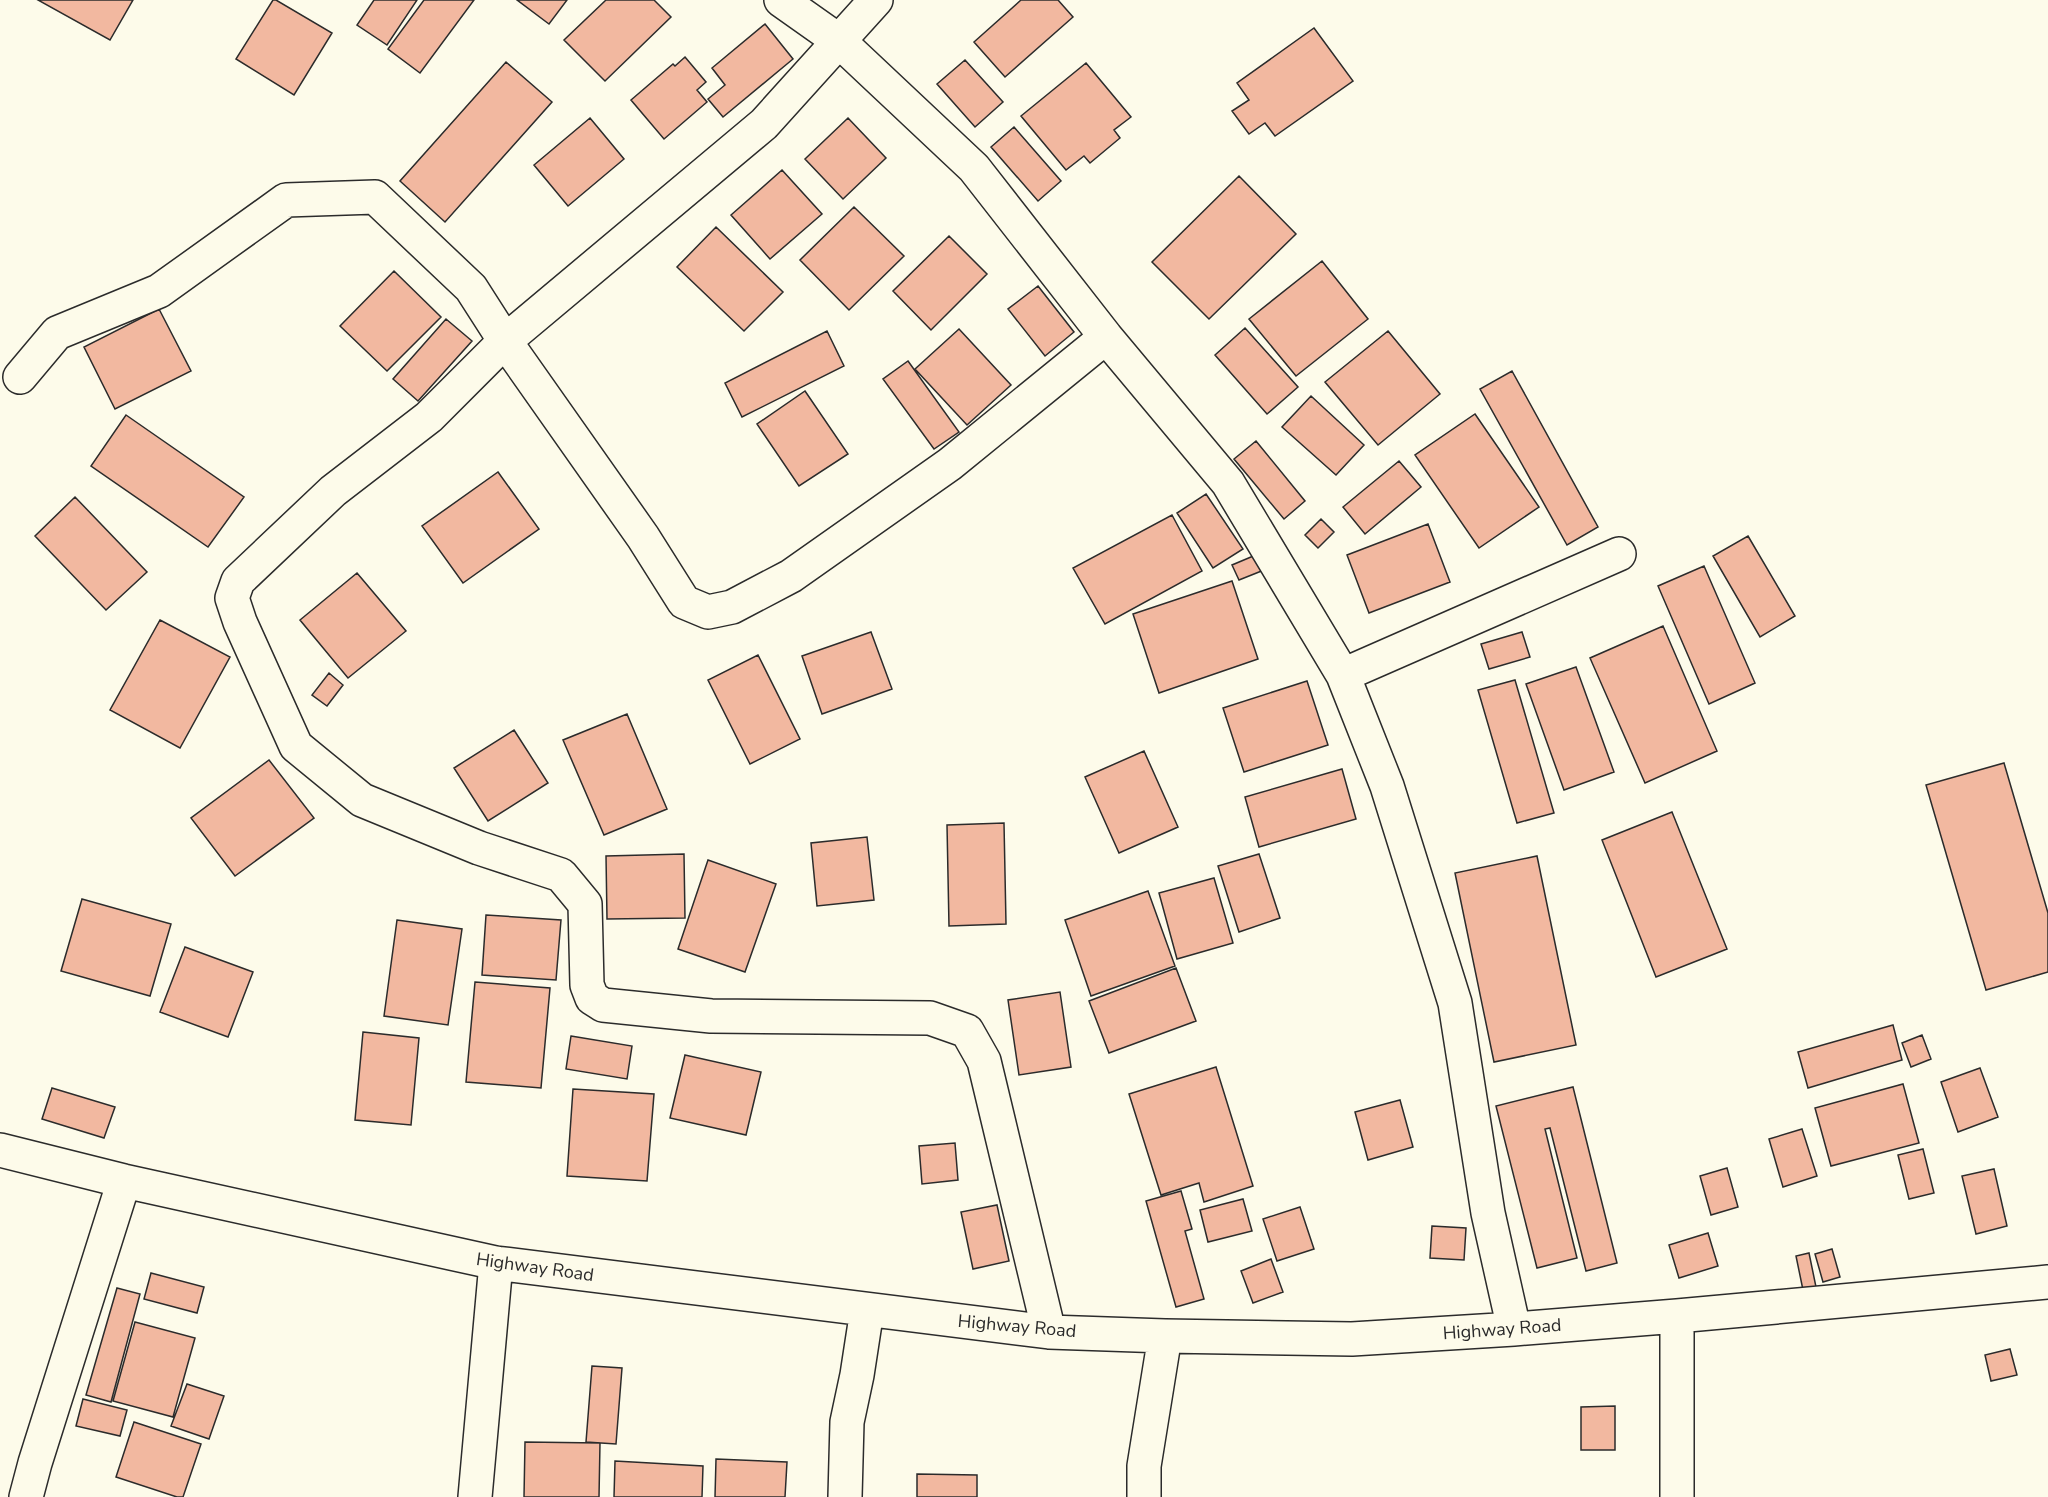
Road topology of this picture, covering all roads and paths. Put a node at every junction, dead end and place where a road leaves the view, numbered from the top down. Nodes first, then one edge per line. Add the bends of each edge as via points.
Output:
1 (781, 0) edge
2 (876, 0) edge
3 (839, 41) junction
4 (1107, 337) junction
5 (505, 341) junction
6 (20, 377) dead end
7 (1619, 554) dead end
8 (1343, 675) junction
9 (0, 1150) edge
10 (124, 1181) junction
11 (496, 1263) junction
12 (2048, 1281) edge
13 (867, 1310) junction
14 (1677, 1316) junction
15 (1514, 1329) junction
16 (1049, 1332) junction
17 (1166, 1336) junction
18 (26, 1497) edge
19 (475, 1497) edge
20 (845, 1497) edge
21 (1144, 1497) edge
22 (1677, 1497) edge

1 - 3 street
2 - 3 street
3 - 4 street via 974,168
3 - 5 street via 764,124
4 - 5 street via 950,464 791,576 732,607 708,612 684,602
4 - 8 street via 1228,483
5 - 6 street via 471,288 375,197 286,200 159,291 57,333
5 - 16 street via 429,417 333,491 238,581 232,598 240,622 296,746 362,800 479,848 561,874 585,904 587,985 592,998 603,1005 711,1016 930,1018 967,1030 984,1061
7 - 8 street
8 - 15 street via 1387,786 1455,1003 1488,1213
9 - 10 street, Highway Road
10 - 11 street, Highway Road
10 - 18 street
11 - 13 street, Highway Road
11 - 19 street
12 - 14 street, Highway Road
13 - 16 street, Highway Road
13 - 20 street via 847,1422
14 - 15 street, Highway Road
14 - 22 street
15 - 17 street, Highway Road via 1352,1339
16 - 17 street, Highway Road
17 - 21 street via 1144,1466

